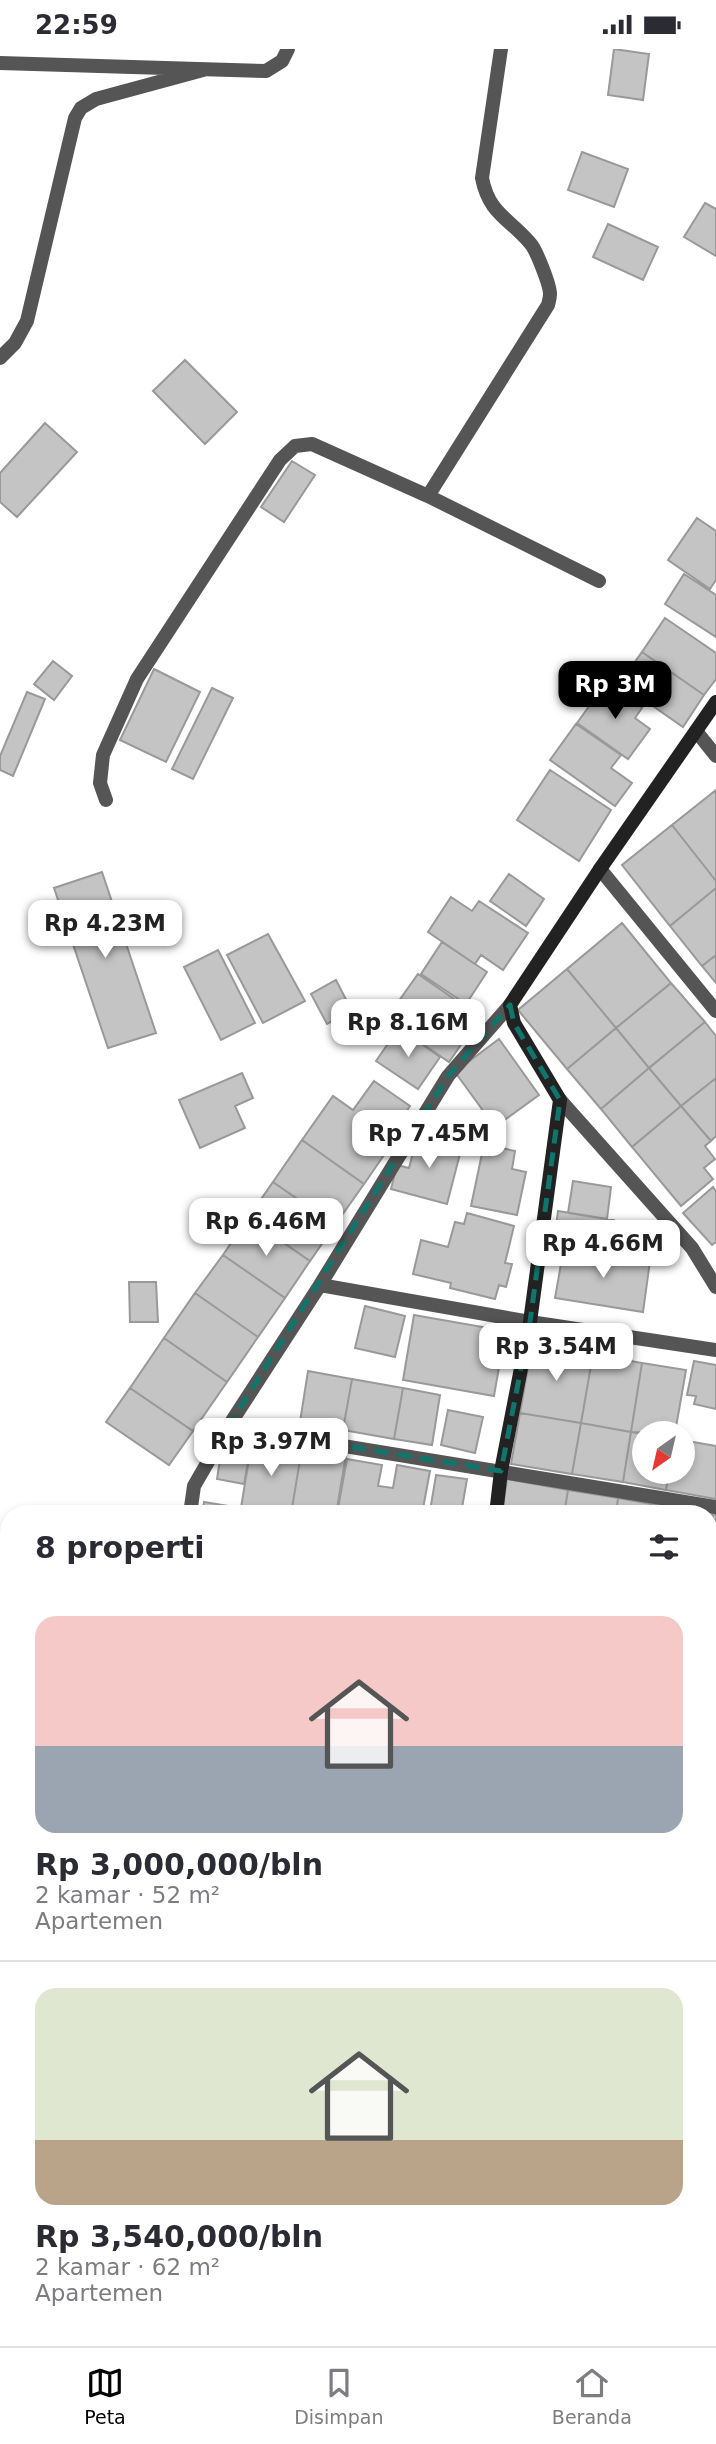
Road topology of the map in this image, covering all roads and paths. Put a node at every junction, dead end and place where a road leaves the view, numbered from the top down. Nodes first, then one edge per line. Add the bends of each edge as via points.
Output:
1 (288, 49) edge
2 (501, 49) edge
3 (0, 64) edge
4 (203, 69) junction
5 (0, 358) edge
6 (428, 496) junction
7 (599, 581) dead end
8 (716, 702) edge
9 (696, 731) junction
10 (716, 756) edge
11 (106, 800) dead end
12 (600, 869) junction
13 (510, 1005) junction
14 (716, 1011) edge
15 (560, 1100) junction
16 (320, 1285) junction
17 (716, 1287) edge
18 (530, 1322) junction
19 (716, 1350) edge
20 (228, 1427) junction
21 (502, 1471) junction
22 (191, 1505) edge
23 (497, 1505) edge
24 (704, 1505) edge

1 - 4 street via 282,61 265,71
2 - 6 street via 484,189 495,209 533,245 550,299
3 - 4 street
4 - 5 street via 96,99 81,108 27,321
6 - 7 street
6 - 11 street via 312,444 288,452 137,679 103,755 100,783
8 - 9 street
9 - 10 street
9 - 12 street
12 - 13 street
12 - 14 street
13 - 15 street via 514,1023
13 - 16 street via 448,1076
15 - 17 street via 692,1248
15 - 18 street
16 - 18 street
16 - 20 street
18 - 19 street
18 - 21 street
20 - 21 street
20 - 22 street via 194,1486
21 - 23 street
21 - 24 street

